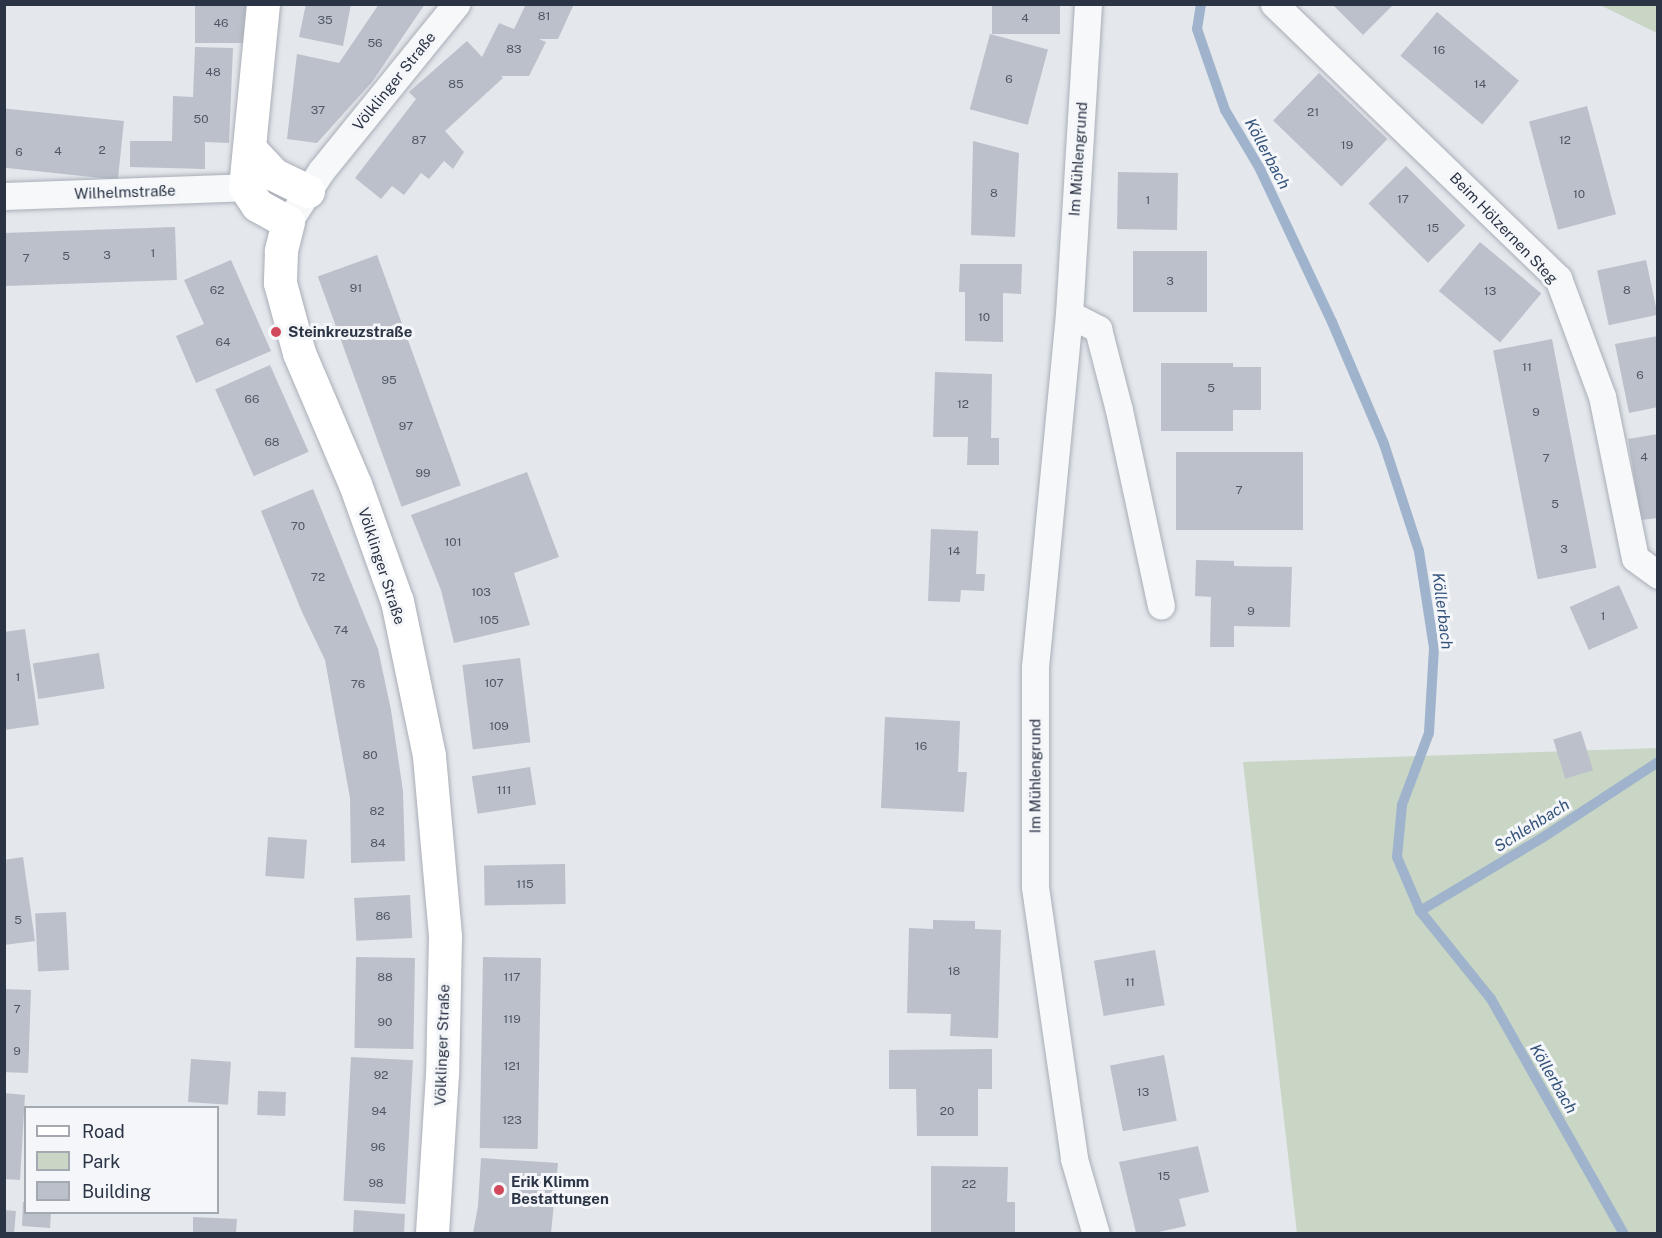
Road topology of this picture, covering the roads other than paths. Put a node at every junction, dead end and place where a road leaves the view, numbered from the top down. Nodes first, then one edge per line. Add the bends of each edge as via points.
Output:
1 (263, 4) edge
2 (456, 4) edge
3 (1088, 4) edge
4 (1274, 4) edge
5 (249, 148) junction
6 (245, 187) junction
7 (308, 191) junction
8 (4, 196) edge
9 (288, 222) junction
10 (1069, 314) junction
11 (1658, 575) edge
12 (1161, 606) dead end
13 (432, 1233) edge
14 (1096, 1233) edge

1 - 5 street
2 - 7 street, Völklinger Straße
3 - 10 street, Im Mühlengrund
4 - 11 street, Beim Hölzernen Steg via 1558,278 1602,396 1635,558
5 - 6 street
5 - 7 street via 273,174
6 - 8 street, Wilhelmstraße
6 - 9 street via 257,205
7 - 9 street, Völklinger Straße
9 - 13 street, Völklinger Straße via 281,251 280,283 299,353 355,484 397,601 429,756 446,936
10 - 12 street via 1098,329
10 - 14 street, Im Mühlengrund via 1035,666 1035,887 1074,1159

